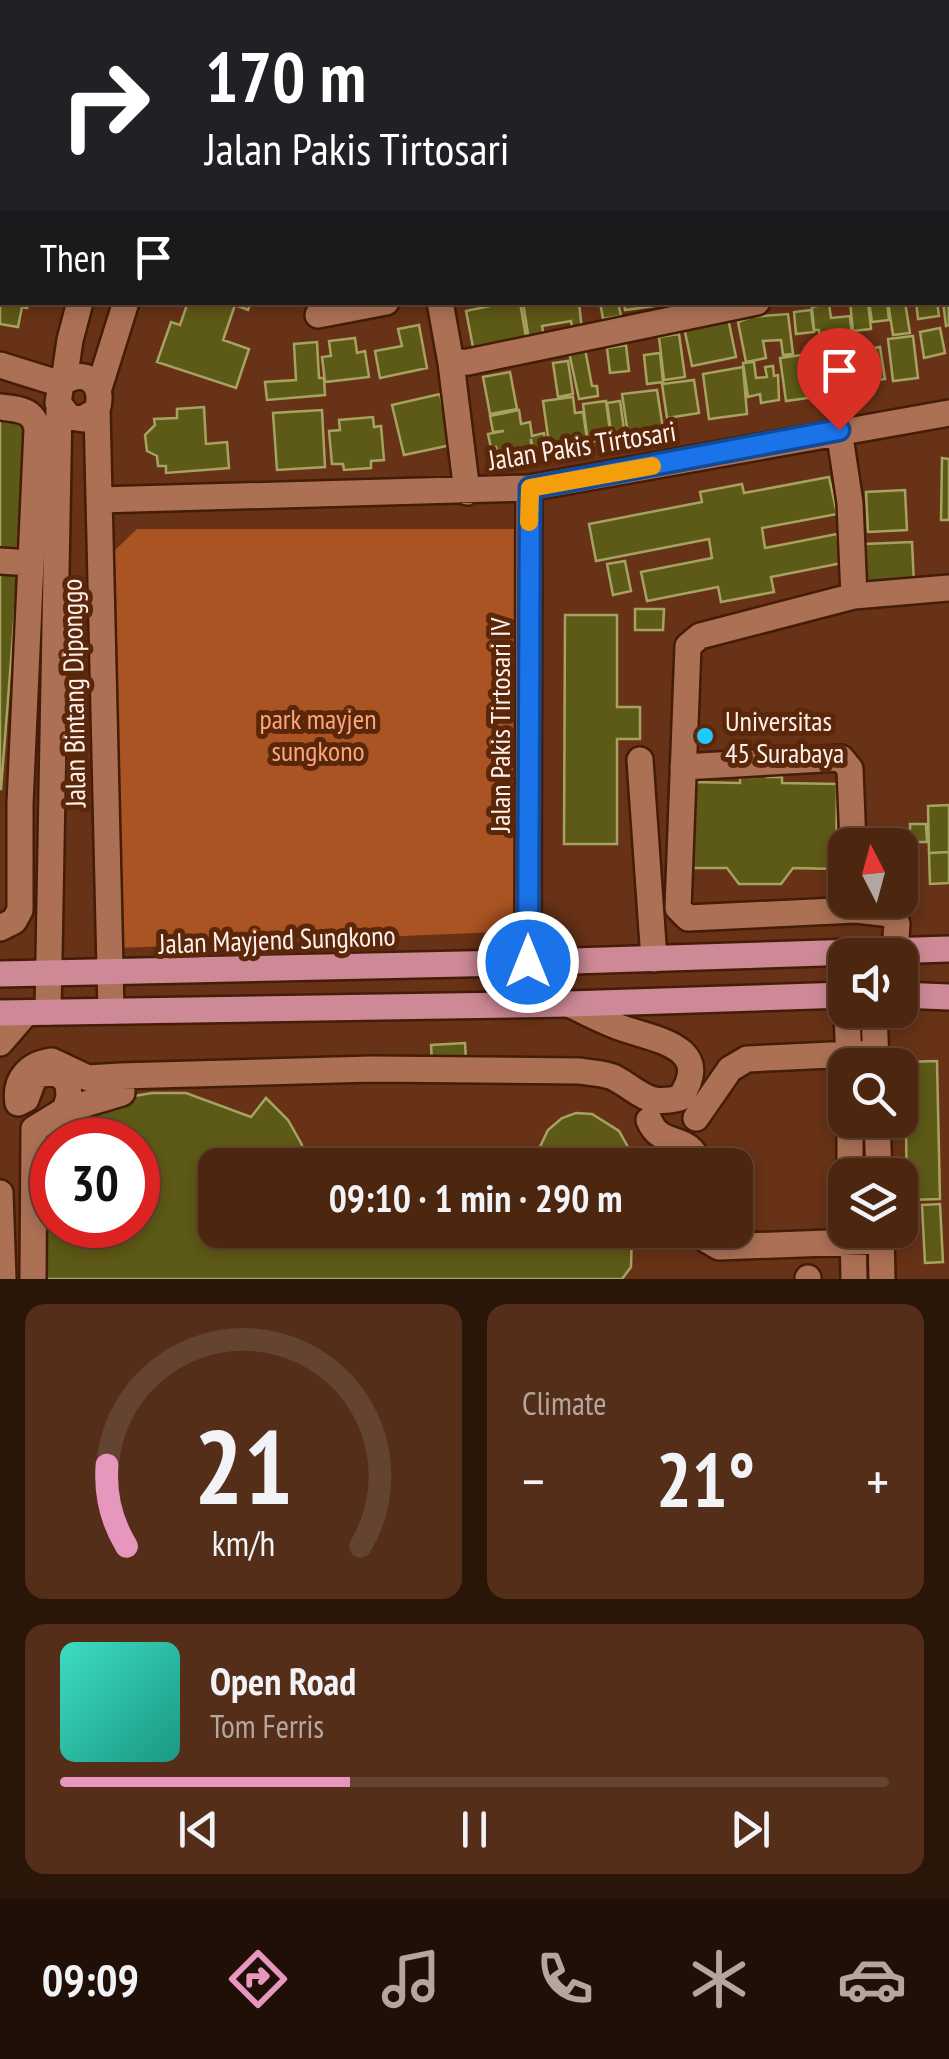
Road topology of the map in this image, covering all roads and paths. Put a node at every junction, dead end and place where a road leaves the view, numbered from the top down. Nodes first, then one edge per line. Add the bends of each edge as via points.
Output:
1 (79, 305) edge
2 (125, 305) edge
3 (371, 305) edge
4 (441, 305) edge
5 (744, 305) edge
6 (318, 316) dead end
7 (451, 363) junction
8 (0, 364) edge
9 (0, 393) edge
10 (60, 394) junction
11 (98, 399) junction
12 (0, 407) edge
13 (949, 413) edge
14 (839, 430) junction
15 (530, 488) junction
16 (467, 492) junction
17 (100, 500) junction
18 (0, 561) edge
19 (30, 563) junction
20 (949, 588) edge
21 (854, 596) junction
22 (100, 635) junction
23 (55, 636) junction
24 (640, 760) dead end
25 (683, 767) junction
26 (10, 803) edge
27 (49, 805) junction
28 (852, 828) edge
29 (828, 907) edge
30 (0, 928) edge
31 (949, 948) edge
32 (918, 949) edge
33 (828, 953) edge
34 (654, 959) junction
35 (519, 963) junction
36 (0, 974) edge
37 (110, 974) junction
38 (46, 975) junction
39 (918, 995) edge
40 (828, 996) edge
41 (949, 996) edge
42 (568, 1004) junction
43 (111, 1011) junction
44 (24, 1013) edge
45 (0, 1043) edge
46 (828, 1060) edge
47 (121, 1085) junction
48 (65, 1110) junction
49 (696, 1118) dead end
50 (649, 1120) dead end
51 (691, 1148) edge
52 (0, 1189) edge
53 (828, 1238) edge
54 (753, 1243) edge
55 (853, 1248) edge
56 (881, 1248) edge
57 (33, 1249) junction
58 (2, 1279) edge
59 (34, 1279) edge
60 (854, 1279) edge
61 (882, 1279) edge

1 - 10 street, Jalan Bintang Diponggo
2 - 11 street, Jalan Bintang Diponggo
3 - 6 street
4 - 7 street
5 - 7 street
7 - 16 street
8 - 10 street
9 - 10 street
10 - 11 street via 83,375
10 - 11 street via 76,419 91,416
10 - 23 street, Jalan Bintang Diponggo
11 - 17 street, Jalan Bintang Diponggo
12 - 19 street via 36,419
13 - 14 street, Jalan Pakis Tirtosari
14 - 15 street, Jalan Pakis Tirtosari
14 - 21 street
15 - 16 street, Jalan Pakis Tirtosari
15 - 35 street, Jalan Pakis Tirtosari IV
16 - 17 street, Jalan Pakis Tirtosari
17 - 22 street, Jalan Bintang Diponggo
18 - 19 street
19 - 26 street
20 - 21 street
21 - 25 street via 691,640
22 - 23 street
22 - 37 street, Jalan Bintang Diponggo
23 - 27 street, Jalan Bintang Diponggo
24 - 34 street
25 - 28 street via 840,758 850,768
25 - 29 street via 681,914
26 - 27 street
26 - 30 street via 20,910
27 - 38 street, Jalan Bintang Diponggo
31 - 32 main road, Jalan Mayjend Sungkono
33 - 34 main road, Jalan Mayjend Sungkono
34 - 35 main road, Jalan Mayjend Sungkono
35 - 37 main road, Jalan Mayjend Sungkono
36 - 38 main road, Jalan Mayjend Sungkono
37 - 38 main road, Jalan Mayjend Sungkono
37 - 43 street, Jalan Bintang Diponggo
38 - 44 street, Jalan Bintang Diponggo
39 - 41 main road
40 - 42 main road
42 - 43 main road
42 - 47 street via 684,1052 690,1084 680,1098 646,1099 609,1075 580,1071
43 - 44 main road
44 - 45 street
46 - 49 street via 748,1058 730,1068
47 - 48 street
47 - 48 street via 52,1061 32,1066 18,1083 18,1103 35,1075 57,1072 68,1083
48 - 57 street via 32,1134
50 - 51 street via 660,1138
52 - 57 street
52 - 58 street
53 - 54 street
55 - 60 street
56 - 61 street
57 - 59 street

